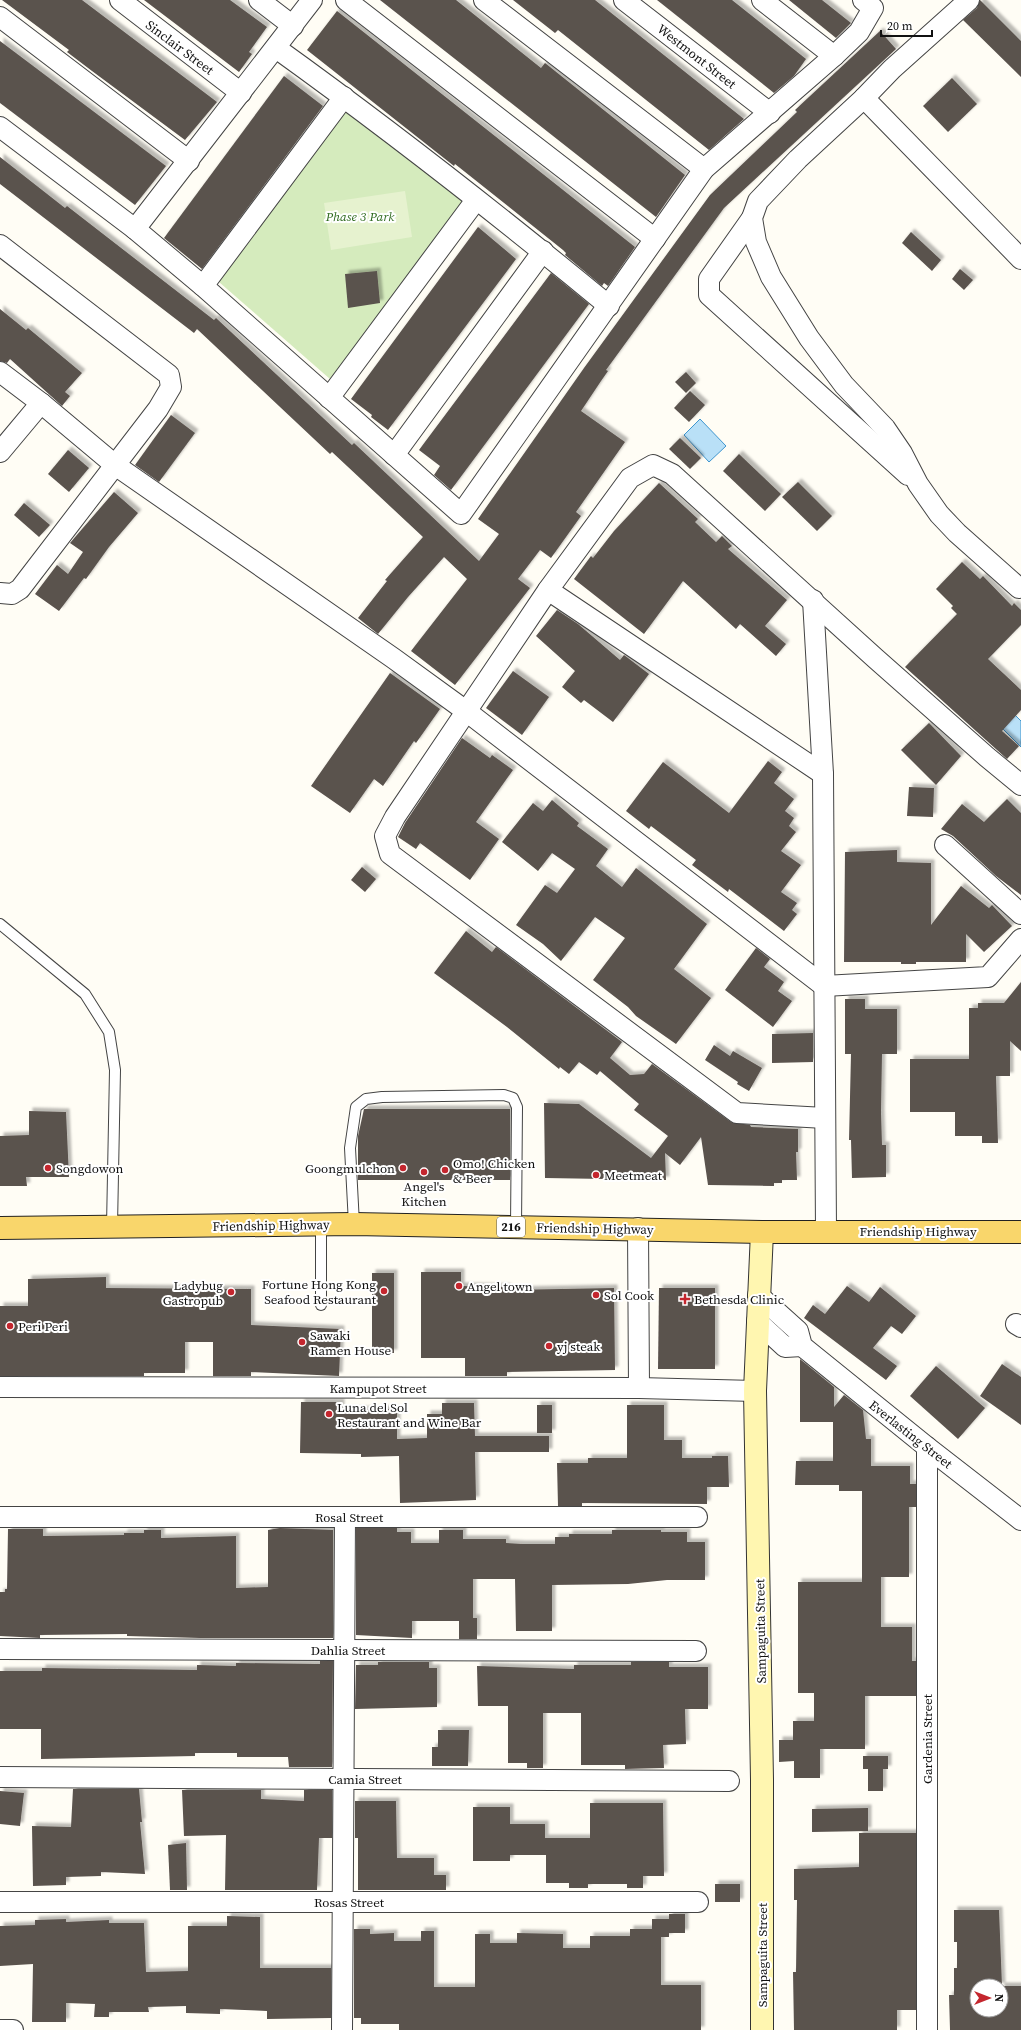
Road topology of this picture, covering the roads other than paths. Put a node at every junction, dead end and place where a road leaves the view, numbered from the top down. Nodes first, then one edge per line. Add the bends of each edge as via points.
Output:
1 (120, 0) edge
2 (259, 0) edge
3 (312, 0) edge
4 (346, 0) edge
5 (484, 0) edge
6 (624, 0) edge
7 (762, 0) edge
8 (968, 0) edge
9 (868, 4) edge
10 (0, 17) edge
11 (292, 26) junction
12 (276, 48) junction
13 (834, 56) junction
14 (241, 93) junction
15 (344, 97) junction
16 (864, 98) junction
17 (770, 113) junction
18 (0, 127) edge
19 (189, 161) junction
20 (704, 169) junction
21 (476, 200) junction
22 (752, 218) junction
23 (135, 229) junction
24 (655, 239) junction
25 (0, 245) edge
26 (542, 251) junction
27 (1021, 259) edge
28 (203, 286) junction
29 (609, 306) junction
30 (0, 372) edge
31 (329, 398) junction
32 (41, 403) junction
33 (0, 452) edge
34 (394, 456) junction
35 (115, 465) junction
36 (918, 484) junction
37 (1020, 588) edge
38 (548, 590) junction
39 (0, 593) edge
40 (813, 600) junction
41 (466, 711) junction
42 (823, 774) junction
43 (1021, 785) edge
44 (945, 846) dead end
45 (1021, 914) edge
46 (0, 924) edge
47 (1021, 939) edge
48 (824, 986) junction
49 (825, 1118) junction
50 (322, 1224) junction
51 (354, 1224) junction
52 (112, 1226) junction
53 (516, 1227) junction
54 (0, 1228) edge
55 (638, 1228) junction
56 (826, 1230) junction
57 (762, 1232) junction
58 (1021, 1232) edge
59 (758, 1295) junction
60 (321, 1305) dead end
61 (757, 1321) junction
62 (802, 1346) junction
63 (0, 1388) edge
64 (639, 1388) junction
65 (755, 1391) junction
66 (927, 1447) junction
67 (0, 1517) edge
68 (345, 1517) junction
69 (697, 1517) dead end
70 (1021, 1520) edge
71 (0, 1648) edge
72 (344, 1650) junction
73 (696, 1651) dead end
74 (0, 1777) edge
75 (344, 1779) junction
76 (730, 1781) dead end
77 (0, 1902) edge
78 (343, 1902) junction
79 (698, 1902) dead end
80 (0, 2030) edge
81 (13, 2030) edge
82 (342, 2030) edge
83 (762, 2030) edge
84 (927, 2030) edge

1 - 14 street, Sinclair Street
2 - 11 street
3 - 11 street
4 - 24 street
5 - 20 street
6 - 17 street, Westmont Street
7 - 13 street
8 - 16 street
9 - 13 street via 859,32
10 - 19 street
11 - 12 street
12 - 14 street
12 - 15 street
13 - 17 street
14 - 19 street
15 - 21 street
15 - 28 street
16 - 22 street via 798,159 758,201
16 - 27 street
17 - 20 street
18 - 23 street
19 - 23 street
20 - 24 street
21 - 26 street
21 - 31 street
22 - 36 street via 756,242 787,305 844,385 885,428
22 - 36 street via 708,279 709,295
23 - 28 street
24 - 29 street
25 - 35 street via 168,375 171,387 166,396
26 - 29 street
26 - 34 street
28 - 31 street
29 - 34 street via 461,514
30 - 32 street
31 - 34 street
32 - 33 street
32 - 35 street
35 - 39 street via 20,589 12,594
35 - 41 street
36 - 37 street via 939,514 957,533
38 - 40 street via 630,478 653,465 672,474
38 - 41 street
38 - 42 street
40 - 42 street
40 - 43 street via 969,742
41 - 48 street
41 - 49 street via 395,817 385,836 390,854 737,1113
42 - 48 street
44 - 45 street
46 - 52 lane via 85,994 109,1032 115,1070
47 - 48 street via 988,977
48 - 49 street
49 - 56 street
50 - 51 main road, Friendship Highway / 216
50 - 52 main road, Friendship Highway / 216
50 - 60 lane
51 - 53 main road, Friendship Highway / 216
51 - 53 lane via 350,1148 356,1107 366,1099 382,1097 504,1095 513,1098 517,1107
52 - 54 main road, Friendship Highway / 216
53 - 55 main road, Friendship Highway / 216
55 - 57 main road, Friendship Highway / 216
55 - 64 street
56 - 57 main road, Friendship Highway / 216
56 - 58 main road, Friendship Highway / 216
57 - 59 main road, Sampaguita Street
59 - 61 main road, Sampaguita Street
59 - 62 street, Everlasting Street via 798,1331
61 - 62 street via 785,1346
61 - 65 main road, Sampaguita Street
62 - 66 street, Everlasting Street
63 - 64 street, Kampupot Street
64 - 65 street, Kampupot Street
65 - 83 main road, Sampaguita Street via 762,1779
66 - 70 street, Everlasting Street
66 - 84 street, Gardenia Street
67 - 68 street, Rosal Street
68 - 69 street, Rosal Street
68 - 72 street
71 - 72 street, Dahlia Street
72 - 73 street, Dahlia Street
72 - 75 street
74 - 75 street, Camia Street
75 - 76 street, Camia Street
75 - 78 street
77 - 78 street, Rosas Street
78 - 79 street, Rosas Street
78 - 82 street
80 - 81 street

